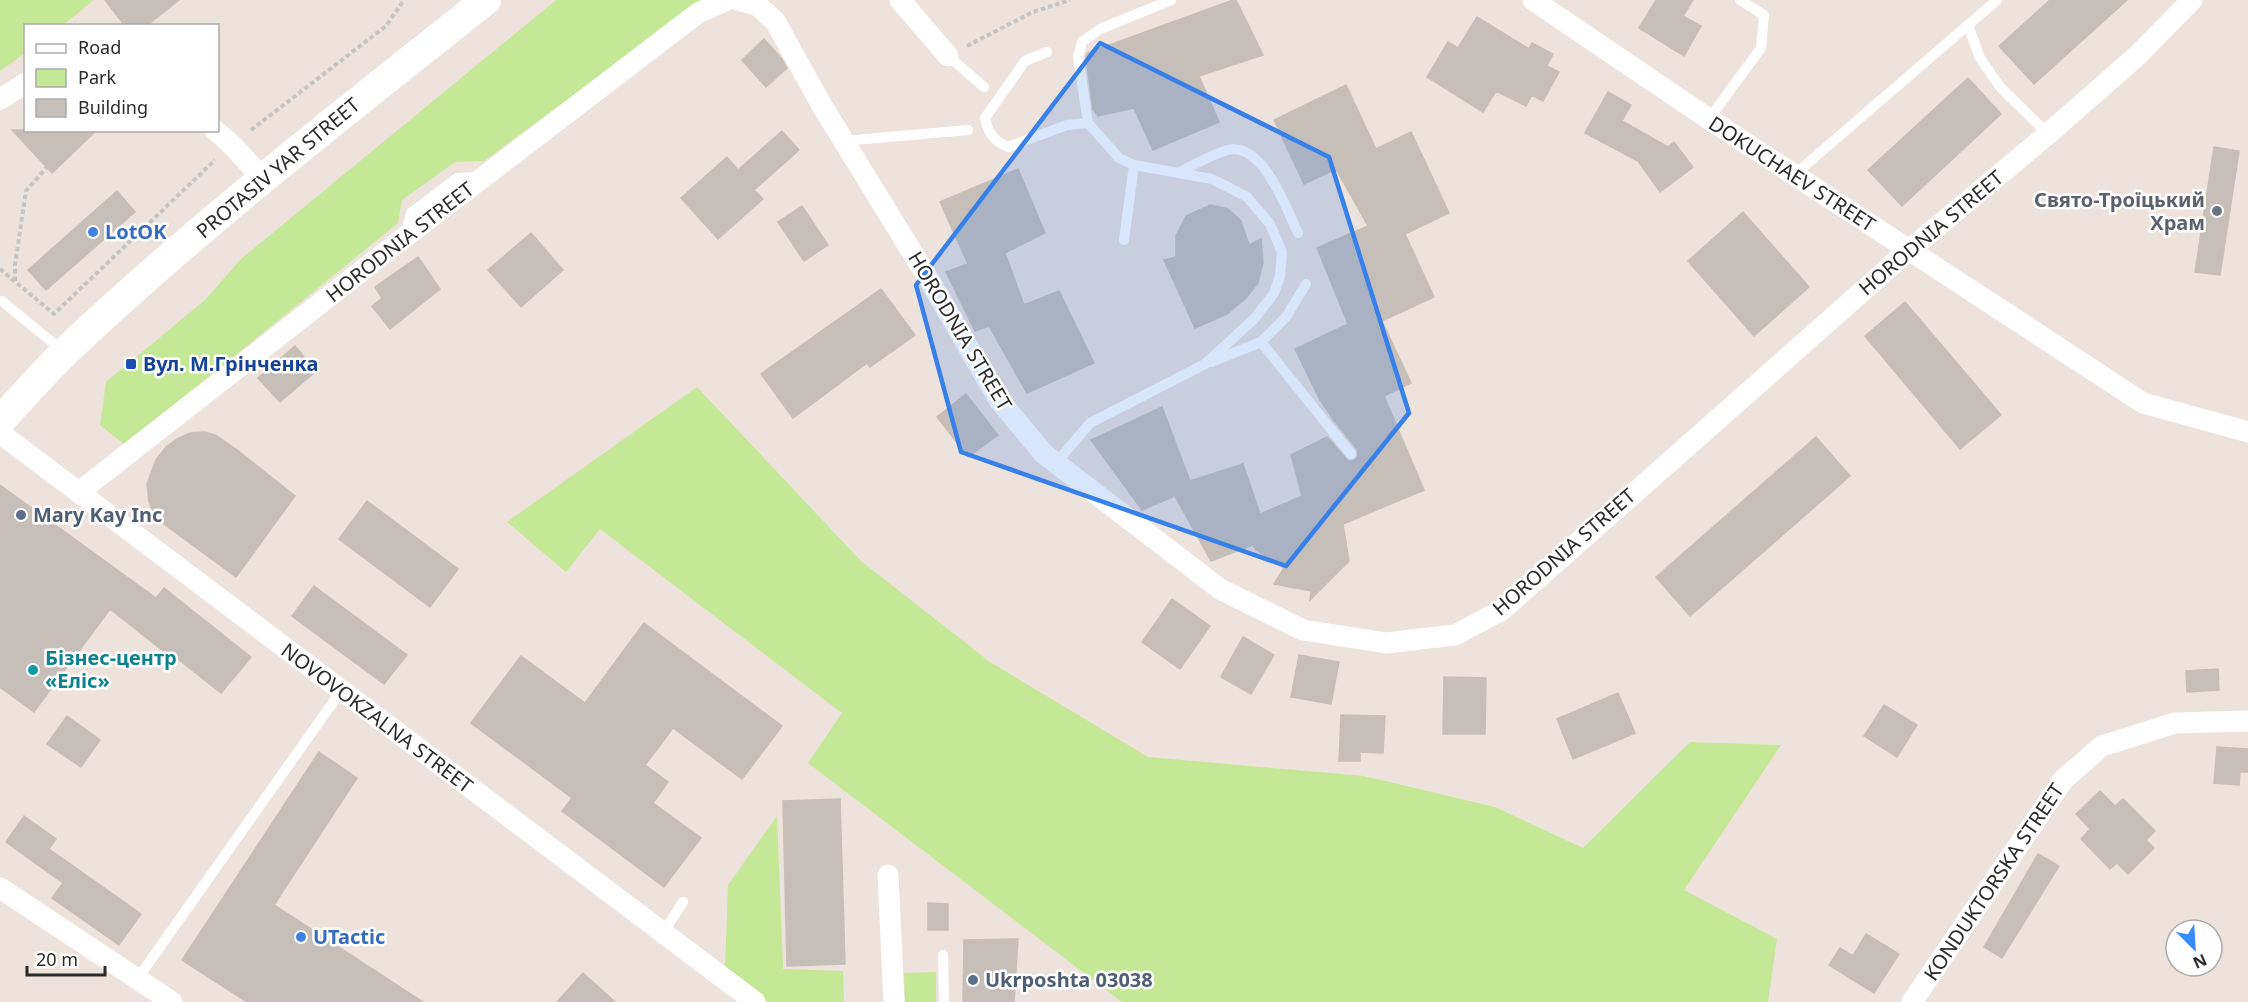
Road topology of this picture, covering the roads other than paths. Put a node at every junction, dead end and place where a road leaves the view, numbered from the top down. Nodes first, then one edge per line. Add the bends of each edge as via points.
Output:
1 (486, 0) edge
2 (727, 0) edge
3 (738, 0) edge
4 (900, 0) edge
5 (1171, 0) edge
6 (1533, 0) edge
7 (1740, 0) edge
8 (1997, 0) edge
9 (2192, 0) edge
10 (1968, 25) junction
11 (1047, 52) dead end
12 (948, 56) joint
13 (24, 84) edge
14 (984, 87) dead end
15 (0, 99) edge
16 (1709, 119) junction
17 (1088, 123) junction
18 (968, 130) dead end
19 (217, 132) edge
20 (2048, 134) junction
21 (844, 141) junction
22 (1134, 165) junction
23 (1178, 173) junction
24 (1794, 175) junction
25 (262, 178) junction
26 (1298, 233) dead end
27 (1124, 240) dead end
28 (1908, 251) junction
29 (1306, 284) dead end
30 (2, 301) dead end
31 (1262, 342) junction
32 (64, 353) junction
33 (1205, 364) junction
34 (0, 421) edge
35 (2248, 432) edge
36 (0, 433) edge
37 (1351, 454) dead end
38 (1056, 463) junction
39 (79, 492) junction
40 (341, 691) junction
41 (2248, 722) edge
42 (888, 875) dead end
43 (0, 888) edge
44 (683, 902) dead end
45 (663, 933) junction
46 (944, 956) dead end
47 (138, 978) junction
48 (172, 1002) edge
49 (755, 1002) edge
50 (894, 1002) edge
51 (944, 1002) edge
52 (1912, 1002) edge

1 - 25 main road, PROTASIV YAR STREET
2 - 39 street, HORODNIA STREET via 698,13
3 - 21 street, HORODNIA STREET via 757,5 775,21
4 - 12 street
5 - 17 lane via 1100,29 1082,42 1078,57
6 - 16 street, DOKUCHAEV STREET
7 - 16 lane via 1764,15 1761,48
8 - 10 lane
9 - 20 street, HORODNIA STREET via 2138,55
10 - 20 lane via 1980,58 2001,88
10 - 24 lane
11 - 17 lane via 1025,61 985,118 988,130 1008,147 1068,125
12 - 14 lane
13 - 15 street
16 - 24 street, DOKUCHAEV STREET
17 - 22 lane via 1119,158
18 - 21 lane
19 - 25 street
20 - 28 street, HORODNIA STREET
21 - 38 street, HORODNIA STREET via 999,400
22 - 23 lane
22 - 27 lane
23 - 26 lane via 1228,150 1240,150 1258,160
23 - 33 lane via 1212,179 1247,197 1270,224 1282,252 1274,294 1254,319
24 - 28 street, DOKUCHAEV STREET
25 - 32 main road, PROTASIV YAR STREET
28 - 35 street, DOKUCHAEV STREET via 2144,403
28 - 38 street, HORODNIA STREET via 1502,610 1455,635 1386,643 1303,630 1220,589
29 - 31 lane via 1286,317
30 - 32 lane
31 - 33 lane
31 - 37 lane
32 - 34 main road, PROTASIV YAR STREET
33 - 38 lane via 1090,423
36 - 39 street, NOVOVOKZALNA STREET
39 - 40 street, NOVOVOKZALNA STREET
40 - 45 street, NOVOVOKZALNA STREET
40 - 47 lane
41 - 52 street, KONDUKTORSKA STREET via 2175,723 2102,746 2062,780
42 - 50 street
43 - 47 street
44 - 45 lane
45 - 49 street, NOVOVOKZALNA STREET
46 - 51 lane
47 - 48 street

